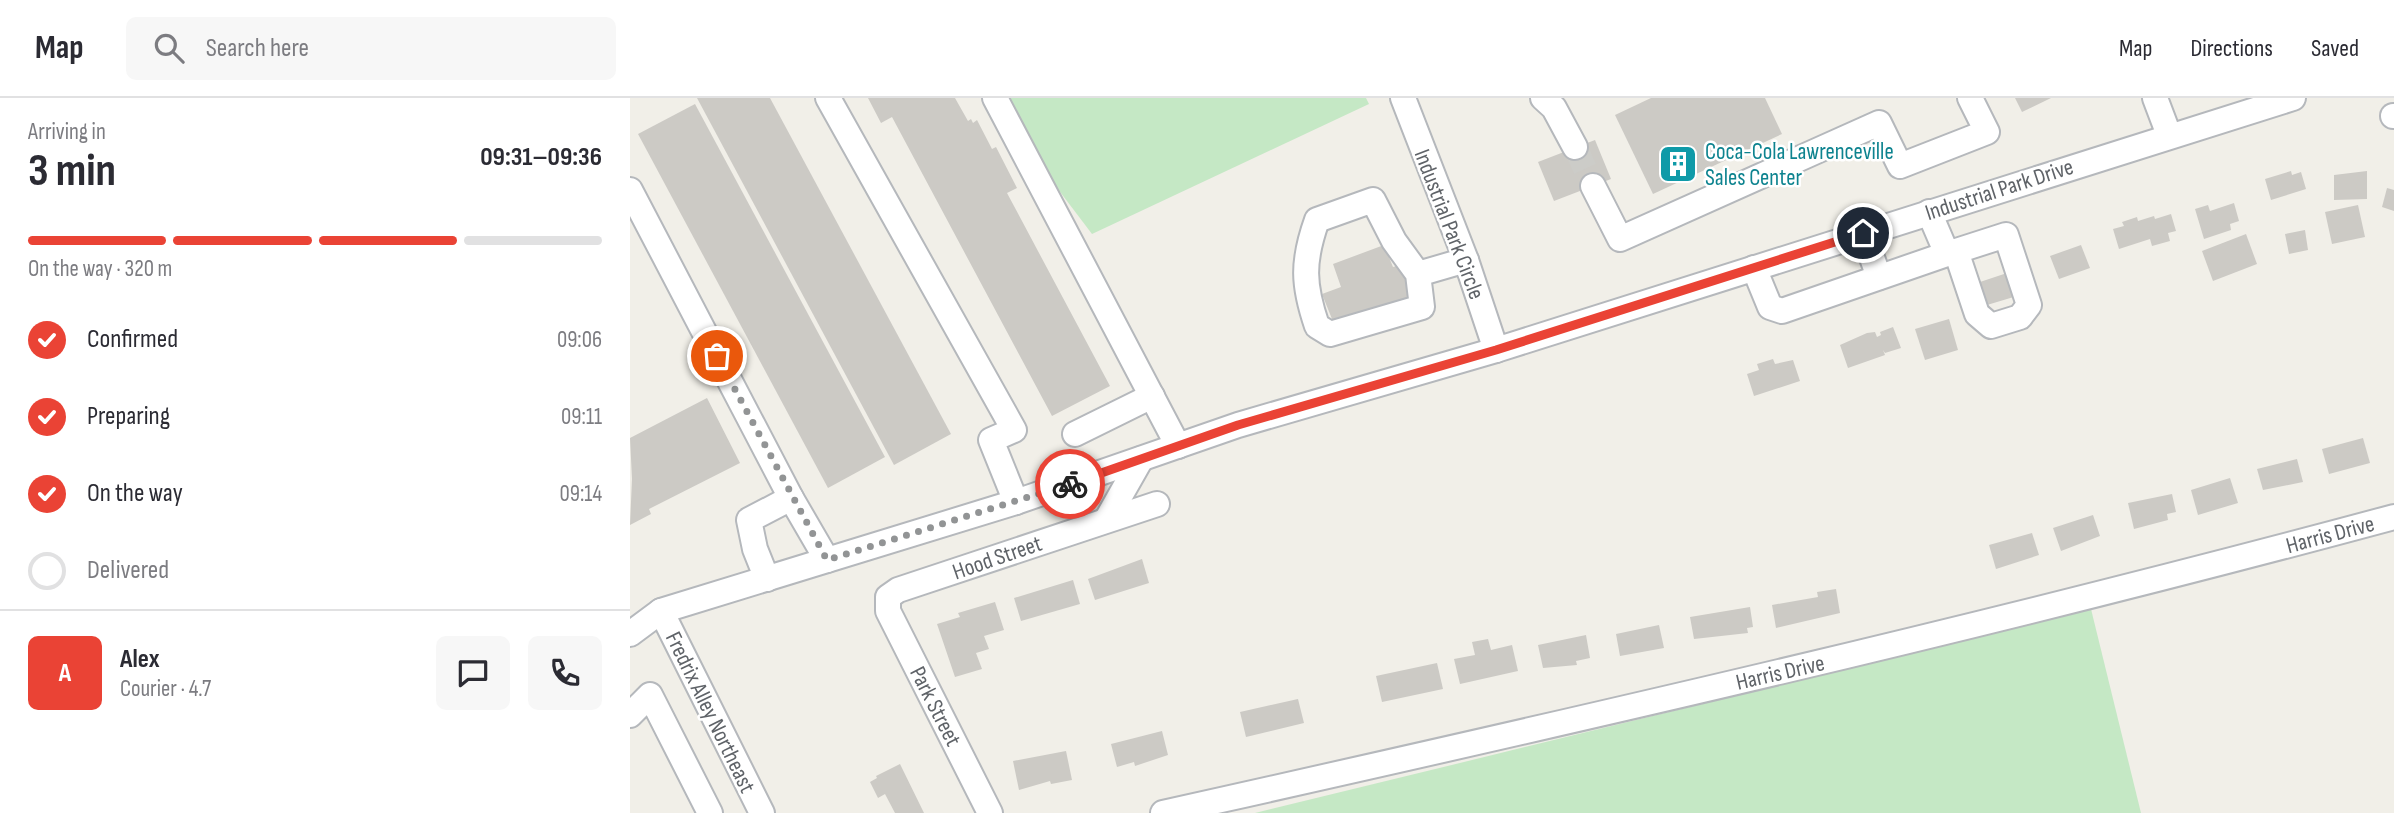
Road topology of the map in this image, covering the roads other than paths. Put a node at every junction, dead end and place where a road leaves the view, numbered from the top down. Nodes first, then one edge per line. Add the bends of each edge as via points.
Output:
1 (828, 98) edge
2 (995, 98) edge
3 (1403, 98) edge
4 (1542, 98) edge
5 (1970, 98) edge
6 (2155, 98) edge
7 (2294, 98) edge
8 (2169, 135) junction
9 (1575, 147) tunnel mouth
10 (1593, 186) tunnel mouth
11 (630, 190) edge
12 (1929, 212) junction
13 (1863, 233) junction
14 (1466, 260) junction
15 (1754, 268) junction
16 (1418, 274) junction
17 (1879, 277) junction
18 (1496, 350) junction
19 (1152, 397) junction
20 (1075, 434) dead end
21 (1178, 446) junction
22 (1141, 458) junction
23 (791, 498) junction
24 (1016, 502) junction
25 (1157, 504) dead end
26 (2394, 517) edge
27 (1107, 519) junction
28 (827, 560) junction
29 (767, 579) junction
30 (888, 597) joint
31 (661, 611) junction
32 (630, 634) edge
33 (630, 715) edge
34 (710, 813) edge
35 (762, 813) edge
36 (990, 813) edge
37 (1163, 813) edge

1 - 24 street via 1014,430 990,440
2 - 19 street
3 - 14 street, Industrial Park Circle
4 - 9 street via 1554,108
5 - 10 street via 1987,132 1900,166 1879,123 1619,239
6 - 8 street
7 - 8 street, Industrial Park Drive
8 - 12 street, Industrial Park Drive
11 - 23 street
12 - 13 street, Industrial Park Drive
12 - 17 street via 1951,253
13 - 15 street, Industrial Park Drive
13 - 17 street
14 - 16 street
14 - 18 street, Industrial Park Circle
15 - 17 street via 1770,307 1782,310
15 - 18 street, Industrial Park Drive
16 - 16 street via 1422,307 1330,334 1317,326 1304,272 1317,220 1373,200
18 - 21 street, Industrial Park Drive
19 - 20 street
19 - 21 street
21 - 22 street, Industrial Park Drive
22 - 24 street, Industrial Park Drive
22 - 27 street
23 - 28 street
23 - 29 street via 749,520
24 - 28 street, Industrial Park Drive
25 - 27 street, Hood Street
26 - 37 street, Harris Drive via 2018,615
27 - 30 street, Hood Street
28 - 29 street, Industrial Park Drive
29 - 31 street, Industrial Park Drive
30 - 36 street, Park Street via 888,611
31 - 32 street, Industrial Park Drive
31 - 35 street, Fredrix Alley Northeast
33 - 34 street via 650,695

